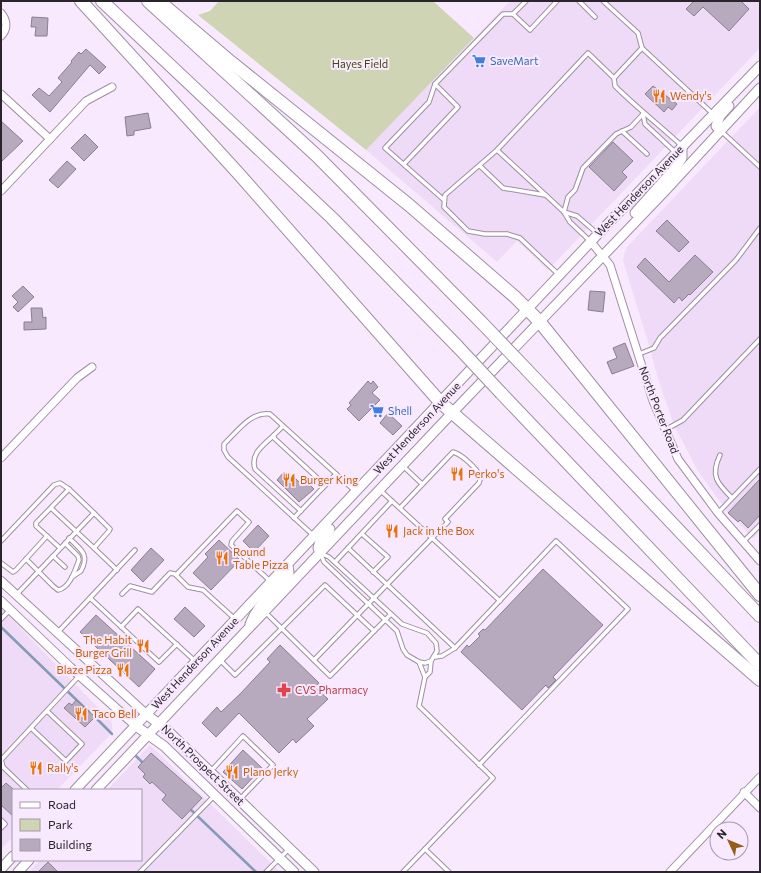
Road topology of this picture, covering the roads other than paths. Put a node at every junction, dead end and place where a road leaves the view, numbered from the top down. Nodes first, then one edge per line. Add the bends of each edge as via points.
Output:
1 (80, 1) edge
2 (102, 1) edge
3 (148, 1) edge
4 (159, 1) edge
5 (526, 1) edge
6 (557, 1) edge
7 (579, 1) edge
8 (603, 1) edge
9 (1, 13) edge
10 (513, 14) junction
11 (595, 17) dead end
12 (1, 36) edge
13 (642, 48) junction
14 (760, 66) edge
15 (749, 77) junction
16 (614, 78) junction
17 (435, 84) junction
18 (112, 87) dead end
19 (760, 88) edge
20 (1, 94) edge
21 (643, 114) junction
22 (713, 114) junction
23 (720, 130) junction
24 (622, 131) junction
25 (50, 139) junction
26 (498, 150) junction
27 (679, 150) junction
28 (647, 154) dead end
29 (404, 164) junction
30 (480, 166) junction
31 (760, 167) edge
32 (1, 191) edge
33 (546, 195) junction
34 (444, 200) junction
35 (564, 212) junction
36 (760, 228) edge
37 (627, 230) junction
38 (598, 234) junction
39 (591, 242) junction
40 (604, 255) junction
41 (560, 276) junction
42 (528, 310) junction
43 (539, 321) junction
44 (760, 339) edge
45 (638, 354) junction
46 (92, 367) dead end
47 (441, 403) junction
48 (452, 413) junction
49 (283, 426) junction
50 (666, 430) junction
51 (274, 435) junction
52 (720, 455) dead end
53 (1, 458) edge
54 (403, 466) junction
55 (760, 469) edge
56 (336, 474) junction
57 (422, 484) junction
58 (325, 485) junction
59 (69, 489) junction
60 (380, 490) junction
61 (357, 492) junction
62 (732, 498) junction
63 (392, 501) junction
64 (51, 508) junction
65 (400, 508) junction
66 (300, 511) junction
67 (94, 513) junction
68 (718, 513) junction
69 (294, 518) junction
70 (760, 525) edge
71 (76, 531) junction
72 (362, 534) junction
73 (47, 536) junction
74 (315, 536) junction
75 (69, 538) junction
76 (432, 538) junction
77 (1, 541) edge
78 (743, 542) junction
79 (65, 543) junction
80 (60, 548) junction
81 (94, 548) junction
82 (348, 548) junction
83 (135, 550) dead end
84 (320, 553) junction
85 (53, 556) junction
86 (26, 559) junction
87 (760, 561) edge
88 (335, 562) junction
89 (1, 563) edge
90 (288, 564) junction
91 (65, 567) dead end
92 (117, 570) junction
93 (39, 571) junction
94 (373, 572) junction
95 (176, 575) junction
96 (71, 578) junction
97 (1, 581) edge
98 (271, 582) junction
99 (387, 586) junction
100 (122, 594) dead end
101 (760, 596) edge
102 (18, 597) junction
103 (90, 598) junction
104 (375, 599) junction
105 (1, 601) edge
106 (500, 601) junction
107 (369, 604) junction
108 (10, 610) junction
109 (264, 611) junction
110 (391, 614) junction
111 (358, 616) junction
112 (760, 616) edge
113 (1, 619) edge
114 (386, 619) junction
115 (236, 620) junction
116 (121, 627) junction
117 (248, 629) junction
118 (282, 629) junction
119 (374, 631) junction
120 (57, 633) junction
121 (177, 644) junction
122 (456, 648) junction
123 (435, 657) junction
124 (219, 660) junction
125 (314, 660) junction
126 (431, 661) junction
127 (196, 662) junction
128 (419, 662) junction
129 (760, 665) edge
130 (80, 676) junction
131 (425, 677) junction
132 (760, 680) edge
133 (47, 711) junction
134 (146, 714) junction
135 (159, 723) junction
136 (136, 726) junction
137 (31, 728) junction
138 (149, 734) junction
139 (1, 760) edge
140 (479, 765) junction
141 (210, 771) junction
142 (760, 777) edge
143 (25, 789) edge
144 (77, 789) edge
145 (97, 789) edge
146 (744, 792) junction
147 (215, 795) junction
148 (240, 800) junction
149 (760, 808) edge
150 (1, 820) edge
151 (1, 828) edge
152 (290, 848) junction
153 (425, 849) junction
154 (12, 857) edge
155 (280, 858) junction
156 (28, 861) edge
157 (1, 869) edge
158 (18, 872) edge
159 (140, 872) edge
160 (266, 872) edge
161 (294, 872) edge
162 (314, 872) edge
163 (403, 872) edge
164 (449, 872) edge
165 (670, 872) edge

1 - 47 highway via 238,173
2 - 129 highway, bridge via 332,218
3 - 112 highway, bridge via 317,156 482,322
4 - 42 highway via 409,205
5 - 10 lane
6 - 10 lane via 530,30
7 - 11 lane
8 - 13 lane via 638,33
9 - 12 street via 6,20 6,27
10 - 17 lane via 503,14
13 - 16 lane
13 - 22 lane
14 - 15 main road, West Henderson Avenue
15 - 22 main road, West Henderson Avenue
15 - 23 main road via 743,90 720,116 716,126
16 - 21 lane via 614,86
16 - 26 lane via 588,53
17 - 29 lane via 429,102 385,148
17 - 29 lane via 458,107
18 - 25 street via 86,101
19 - 23 main road, West Henderson Avenue
20 - 25 street
21 - 24 lane via 631,127
21 - 27 lane via 652,117
21 - 27 lane via 645,124
22 - 27 main road, West Henderson Avenue
23 - 31 lane
23 - 37 main road, West Henderson Avenue
24 - 28 lane
24 - 35 lane via 583,168 574,190 568,197
25 - 32 street
26 - 30 lane
26 - 33 lane
27 - 37 main road via 682,158 632,217
27 - 38 main road, West Henderson Avenue
29 - 34 lane
30 - 33 lane via 503,188
30 - 34 lane via 445,195
33 - 35 lane
34 - 41 lane via 444,207 468,231 507,234 520,238
35 - 38 lane via 577,216
35 - 39 lane via 570,222
36 - 45 lane via 736,260 660,338 654,348
37 - 40 main road, West Henderson Avenue
38 - 39 main road, West Henderson Avenue
39 - 40 street, North Porter Road
39 - 41 main road, West Henderson Avenue
40 - 43 main road, West Henderson Avenue
40 - 45 street, North Porter Road via 610,265
41 - 42 main road, West Henderson Avenue
42 - 43 highway
42 - 47 main road, West Henderson Avenue
43 - 48 main road, West Henderson Avenue
43 - 101 highway
44 - 50 lane via 684,420
45 - 50 street, North Porter Road via 653,401
46 - 53 street via 77,378
47 - 48 highway
47 - 61 main road, West Henderson Avenue
48 - 54 main road, West Henderson Avenue
48 - 132 highway
49 - 51 lane
49 - 56 lane
49 - 69 lane via 270,414 255,415 224,444 224,450 228,457
50 - 68 street, North Porter Road via 678,459
51 - 58 lane via 277,443
51 - 66 lane via 255,454 255,469
52 - 62 lane via 716,480
54 - 57 lane
54 - 60 main road, West Henderson Avenue
55 - 62 lane
56 - 58 lane
56 - 61 lane
57 - 65 lane
57 - 76 lane via 453,452 481,477 479,483 445,519 448,522
58 - 66 lane
59 - 64 lane
59 - 67 lane
59 - 77 lane via 60,482 54,485
60 - 63 lane
60 - 84 main road, West Henderson Avenue
61 - 74 main road, West Henderson Avenue
61 - 84 main road via 356,502 320,541
62 - 68 lane
63 - 65 lane
63 - 72 lane
64 - 71 lane
64 - 73 lane via 36,523
65 - 76 lane
66 - 69 lane
67 - 71 lane
67 - 81 lane via 110,528
68 - 78 street, North Porter Road
69 - 74 lane
70 - 78 lane
71 - 75 lane
71 - 81 lane
72 - 82 lane
72 - 94 lane via 388,557
73 - 80 lane
73 - 86 lane
74 - 90 main road, West Henderson Avenue
75 - 79 lane
75 - 96 lane via 86,557 81,571
76 - 99 lane
76 - 106 lane
78 - 87 street, North Porter Road
79 - 80 lane
79 - 96 lane via 79,560
80 - 85 lane
81 - 92 lane
82 - 88 lane
82 - 94 lane
83 - 92 lane
84 - 88 lane
84 - 107 lane via 324,562
84 - 109 main road, West Henderson Avenue
85 - 91 lane
85 - 93 lane
86 - 89 lane via 13,572
86 - 93 lane
88 - 104 lane
90 - 98 main road, West Henderson Avenue
90 - 117 main road via 289,573 254,613
92 - 103 lane
93 - 96 lane via 58,590 65,587
93 - 102 lane
94 - 99 lane
95 - 98 lane via 237,510 249,522 231,545
95 - 100 lane via 170,572 152,592 130,586
95 - 115 lane via 188,587 203,590
97 - 102 street, North Prospect Street
98 - 115 main road, West Henderson Avenue
99 - 104 lane
99 - 122 lane via 393,588
102 - 108 street
102 - 120 street, North Prospect Street
103 - 116 lane
103 - 120 lane
104 - 107 lane
104 - 110 lane
105 - 108 street, North Prospect Street
106 - 122 lane
106 - 140 lane via 556,541 628,609
107 - 111 lane
107 - 114 lane
108 - 113 lane
108 - 130 street, North Prospect Street
109 - 117 main road, West Henderson Avenue
109 - 118 lane
110 - 114 lane
110 - 123 lane via 402,624 422,630 432,637 437,647
111 - 118 lane via 325,585
111 - 119 lane
111 - 125 lane
114 - 119 lane
114 - 128 lane via 397,631 403,649
115 - 127 main road, West Henderson Avenue
116 - 121 lane via 159,662
116 - 121 lane via 138,609
117 - 124 main road, West Henderson Avenue
118 - 124 lane via 235,675
118 - 125 lane
119 - 125 lane via 330,676
120 - 134 street, North Prospect Street
121 - 127 lane
122 - 123 lane
123 - 126 lane
124 - 135 main road, West Henderson Avenue
126 - 128 lane
126 - 131 lane via 430,672
127 - 134 main road, West Henderson Avenue
128 - 131 lane
130 - 133 lane
130 - 136 street, North Prospect Street
131 - 140 lane via 419,706
133 - 137 lane
133 - 137 lane via 82,744 66,761
134 - 135 main road, North Prospect Street
134 - 136 main road, West Henderson Avenue
135 - 138 main road, West Henderson Avenue
135 - 141 main road, North Prospect Street
136 - 138 main road, North Prospect Street
136 - 144 main road, West Henderson Avenue
137 - 139 lane
138 - 145 main road, West Henderson Avenue
138 - 147 main road, North Prospect Street
139 - 143 lane via 3,767
140 - 153 lane via 493,778
141 - 148 main road, North Prospect Street
141 - 148 lane via 243,736 273,765
142 - 146 street
146 - 149 street
146 - 165 street
147 - 155 main road, North Prospect Street
147 - 159 lane
148 - 152 main road, North Prospect Street
150 - 151 lane via 5,824
152 - 155 lane
152 - 162 main road, North Prospect Street
153 - 163 lane
153 - 164 lane
154 - 157 main road
155 - 160 lane
155 - 161 main road, North Prospect Street
156 - 158 main road

